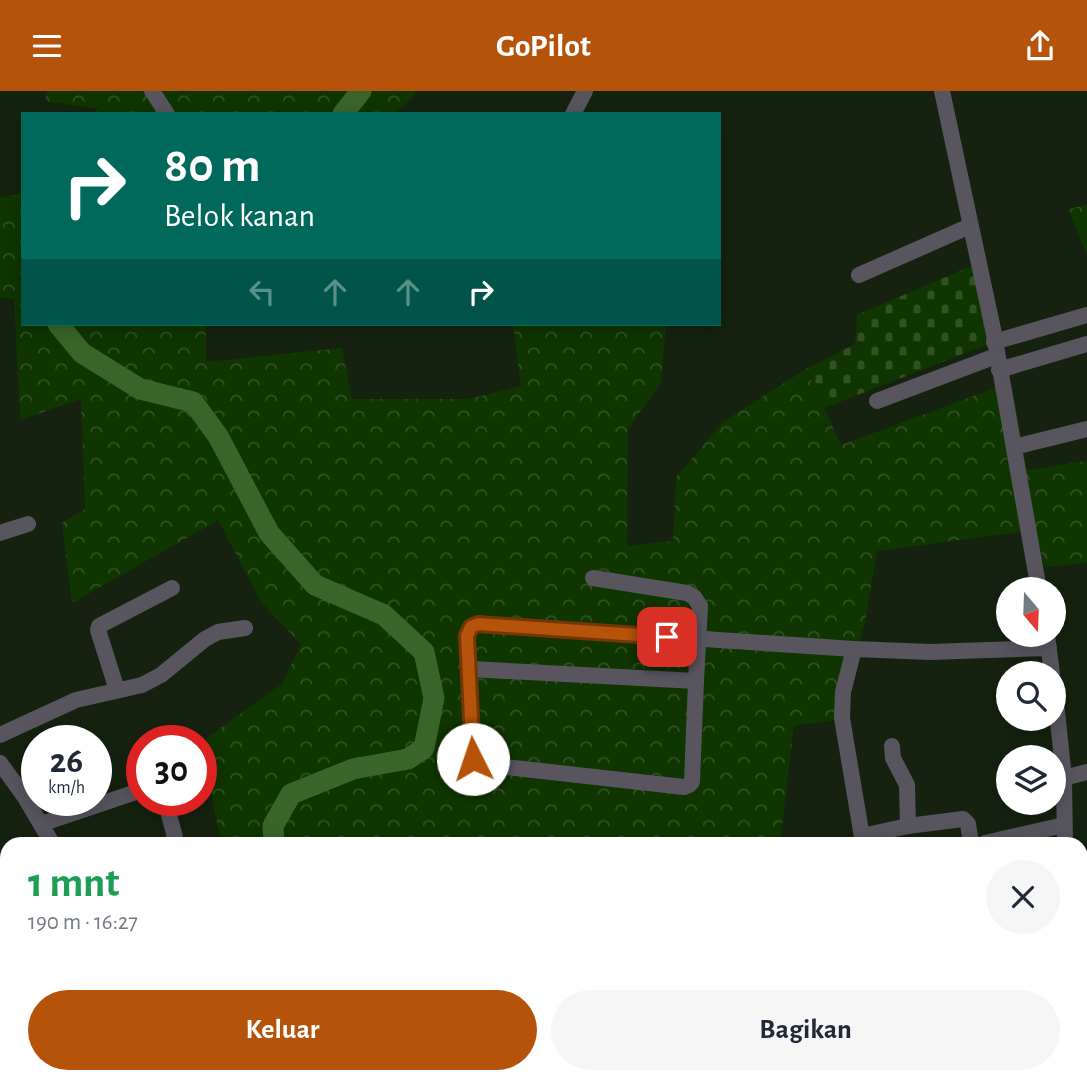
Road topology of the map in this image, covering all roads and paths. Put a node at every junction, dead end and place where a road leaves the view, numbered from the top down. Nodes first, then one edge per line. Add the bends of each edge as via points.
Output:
1 (152, 91) edge
2 (584, 91) edge
3 (942, 91) edge
4 (166, 112) edge
5 (574, 112) edge
6 (970, 226) junction
7 (859, 275) dead end
8 (1087, 314) edge
9 (1087, 344) edge
10 (996, 356) junction
11 (877, 401) dead end
12 (1087, 429) edge
13 (1014, 447) junction
14 (28, 524) dead end
15 (0, 533) edge
16 (1037, 577) edge
17 (593, 578) dead end
18 (172, 587) dead end
19 (245, 628) dead end
20 (699, 638) junction
21 (996, 646) edge
22 (854, 649) junction
23 (470, 669) junction
24 (696, 681) junction
25 (117, 690) junction
26 (0, 735) edge
27 (892, 746) dead end
28 (0, 763) edge
29 (1087, 772) edge
30 (1066, 777) edge
31 (126, 795) edge
32 (1064, 815) edge
33 (169, 816) edge
34 (41, 824) junction
35 (1064, 825) junction
36 (908, 826) junction
37 (49, 837) edge
38 (175, 837) edge
39 (863, 837) edge
40 (870, 837) edge
41 (970, 837) edge
42 (1011, 837) edge
43 (1065, 837) edge

1 - 4 street
2 - 5 street
3 - 6 street
6 - 7 street
6 - 10 street
8 - 10 street
9 - 10 street
10 - 11 street
10 - 13 street
12 - 13 street
13 - 16 street
14 - 15 street
17 - 20 street via 687,593 700,606
18 - 25 street via 99,626
19 - 25 street via 218,632 153,680
20 - 22 street
20 - 23 street via 478,624 467,636
20 - 24 street
21 - 22 street via 930,652
22 - 39 street via 842,718
23 - 24 street
23 - 24 street via 471,750 479,764 684,787 692,782
25 - 26 street via 76,700
27 - 36 street via 907,785
28 - 34 street
29 - 30 street
31 - 34 street
32 - 35 street
33 - 38 street
34 - 37 street
35 - 42 street
35 - 43 street
36 - 40 street
36 - 41 street via 963,819

